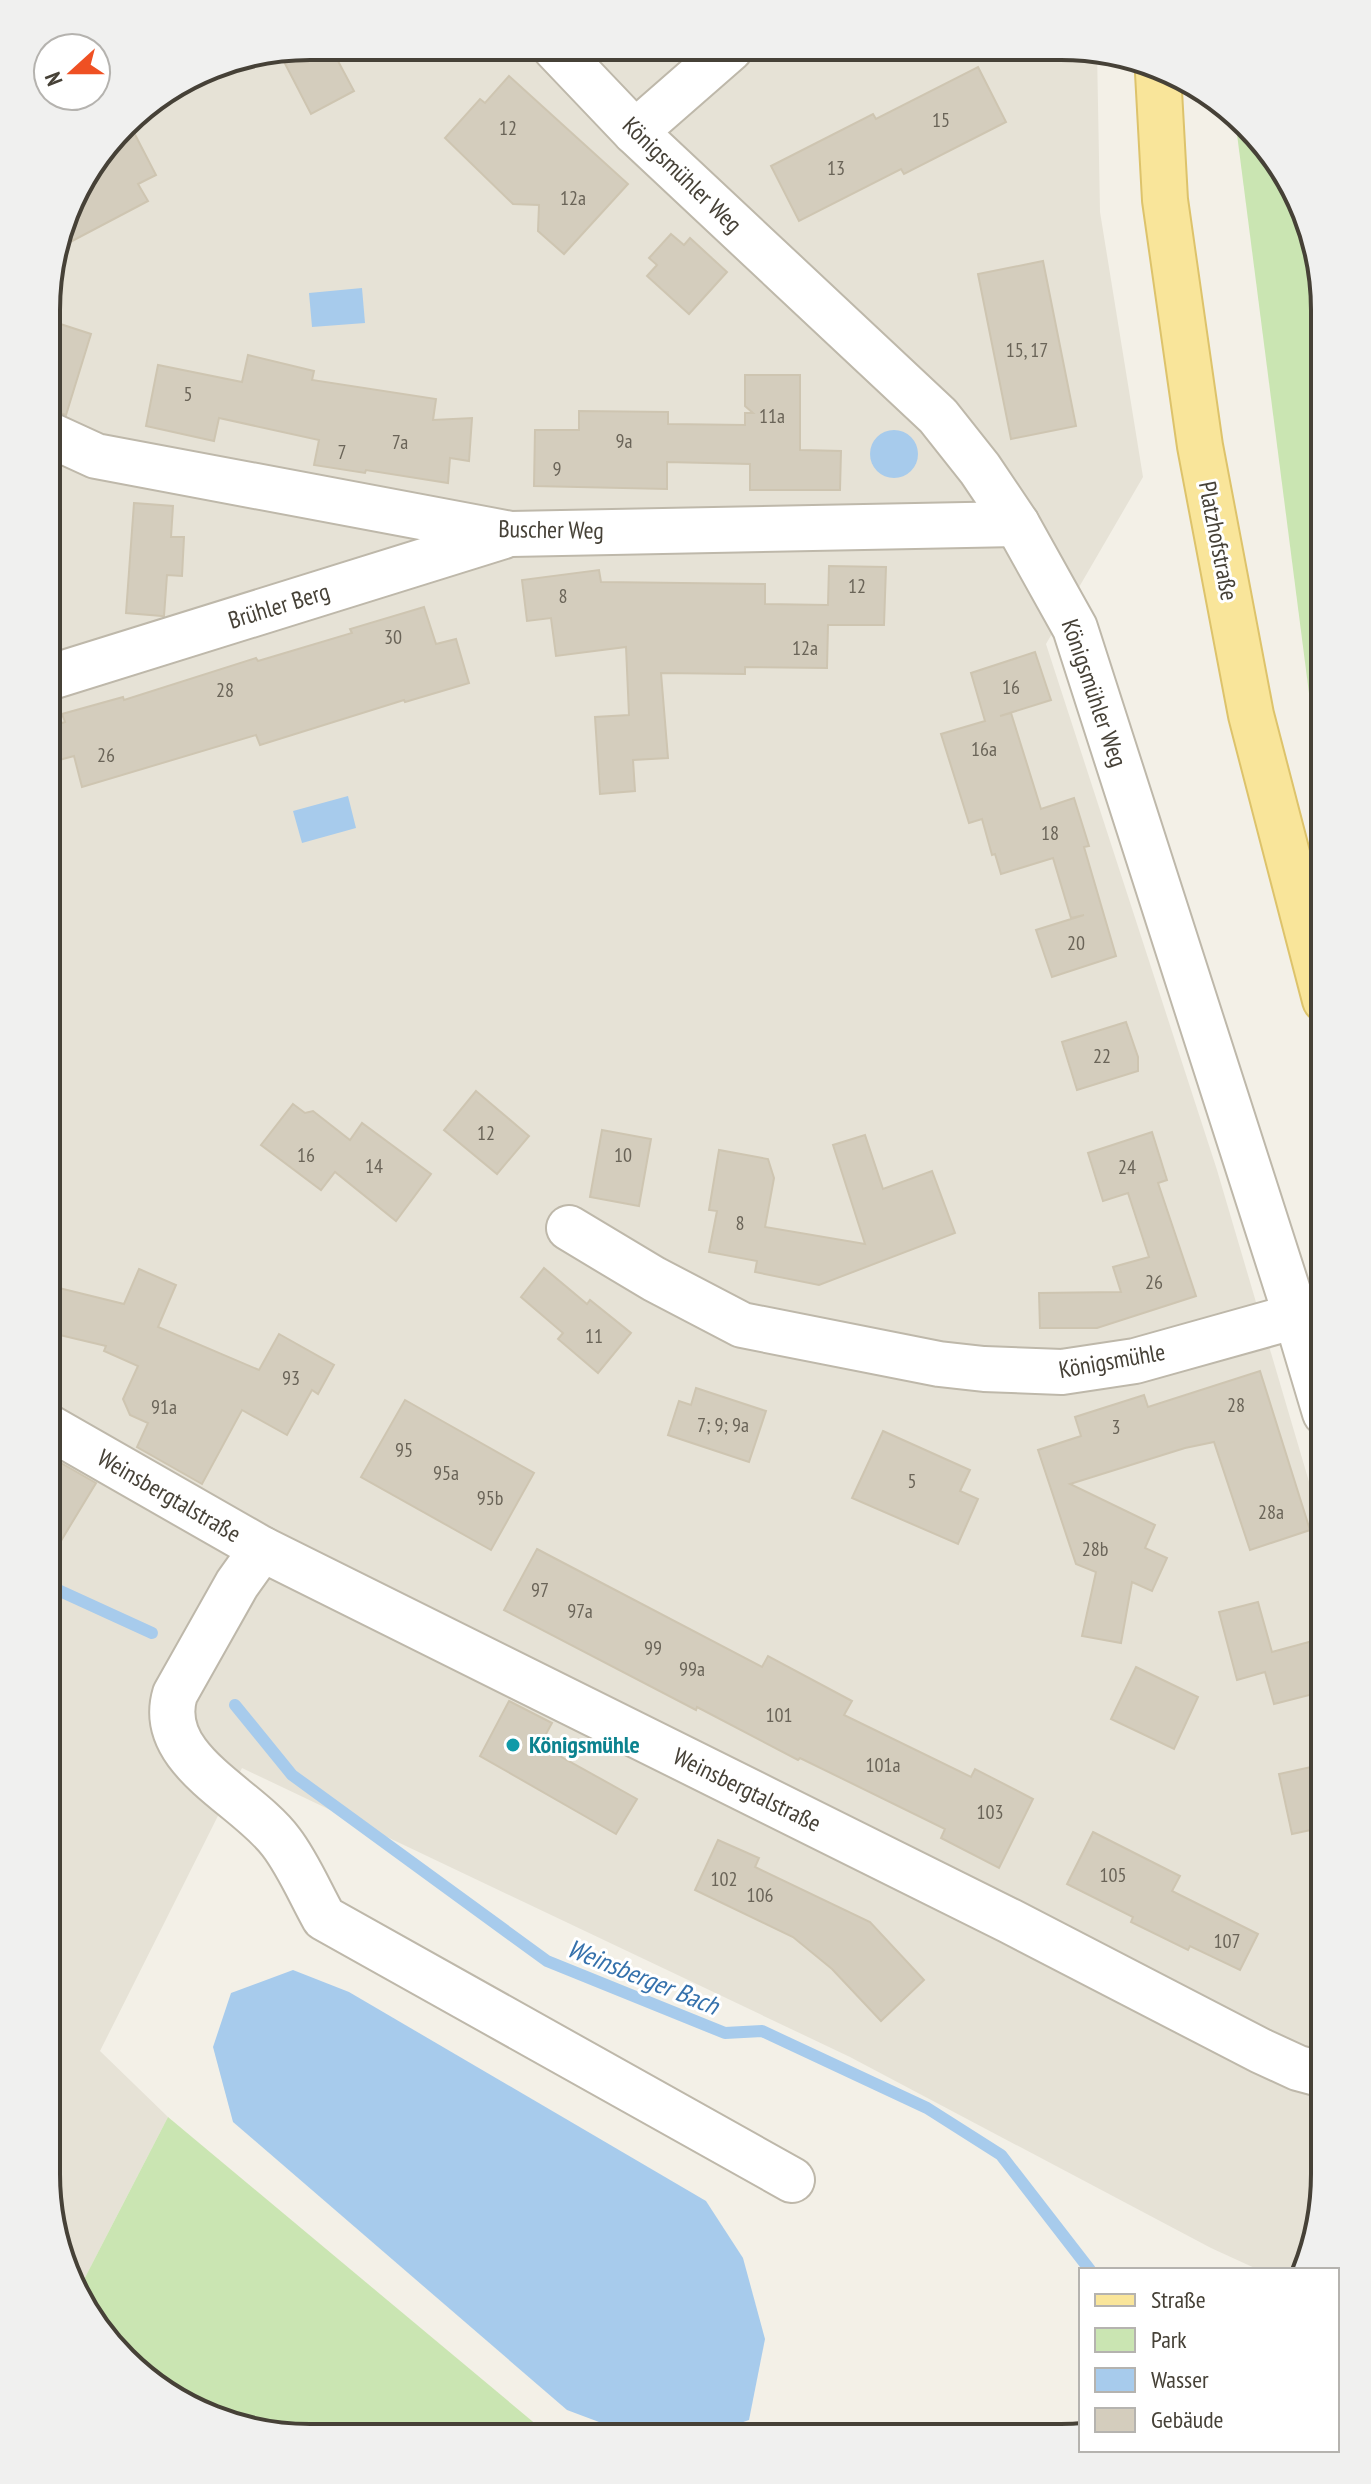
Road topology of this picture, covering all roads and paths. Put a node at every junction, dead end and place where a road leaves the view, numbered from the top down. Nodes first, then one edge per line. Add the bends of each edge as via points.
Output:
1 (717, 60) edge
2 (567, 61) edge
3 (1158, 81) edge
4 (635, 132) junction
5 (60, 440) edge
6 (1017, 524) junction
7 (511, 534) junction
8 (60, 674) edge
9 (1311, 945) edge
10 (569, 1228) dead end
11 (1296, 1316) junction
12 (1310, 1364) edge
13 (60, 1433) edge
14 (262, 1549) junction
15 (1310, 2071) edge
16 (792, 2180) dead end

1 - 4 street
2 - 4 street, Königsmühler Weg
3 - 9 main road, Platzhofstraße via 1165,200 1200,446 1251,715
4 - 6 street, Königsmühler Weg via 938,416
5 - 7 street, Buscher Weg via 96,456
6 - 7 street, Buscher Weg
6 - 11 street, Königsmühler Weg via 1075,628
7 - 8 street, Brühler Berg
10 - 11 street, Königsmühle via 742,1325 939,1364 1062,1372 1135,1361
11 - 12 street, Königsmühler Weg
13 - 14 street, Weinsbergtalstraße
14 - 15 street, Weinsbergtalstraße
14 - 16 street via 175,1694 170,1710 182,1749 281,1842 324,1918

